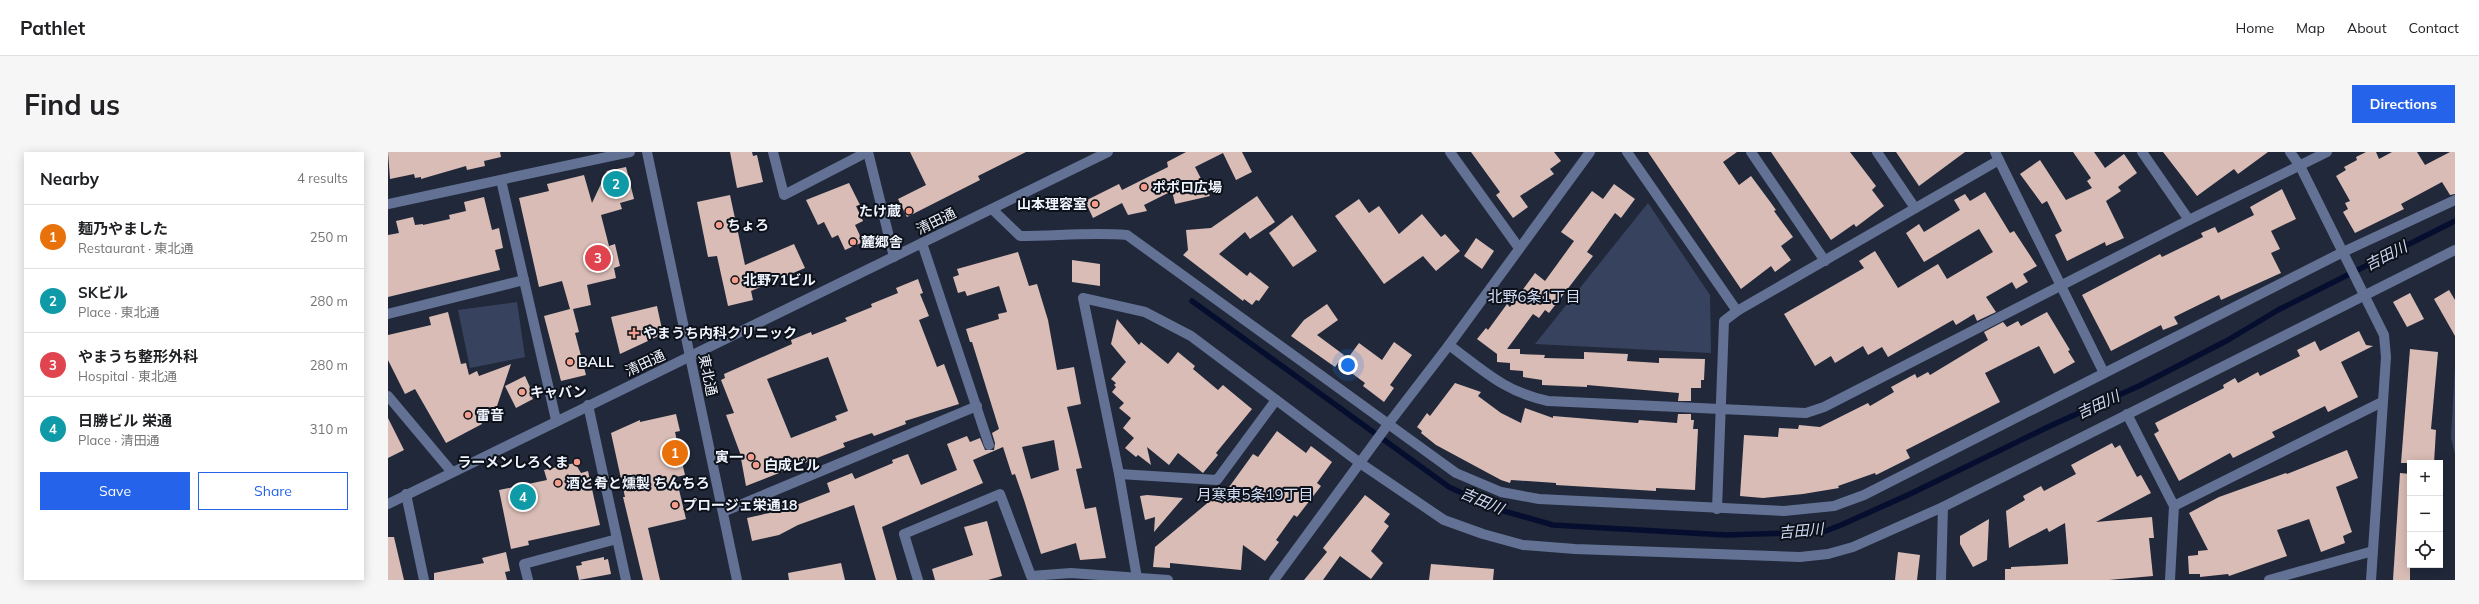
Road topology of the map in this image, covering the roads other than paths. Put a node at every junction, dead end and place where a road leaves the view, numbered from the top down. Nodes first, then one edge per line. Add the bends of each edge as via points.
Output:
1 (630, 152) edge
2 (647, 152) edge
3 (773, 152) edge
4 (868, 152) edge
5 (1108, 152) edge
6 (1450, 152) edge
7 (1627, 152) edge
8 (1752, 152) edge
9 (1877, 152) edge
10 (2142, 152) edge
11 (2290, 152) edge
12 (2327, 152) edge
13 (1587, 153) edge
14 (1997, 156) edge
15 (2300, 166) junction
16 (501, 180) junction
17 (2455, 200) edge
18 (388, 204) edge
19 (1915, 208) junction
20 (992, 209) junction
21 (2189, 220) junction
22 (922, 243) junction
23 (1519, 248) junction
24 (2455, 250) edge
25 (2344, 252) junction
26 (894, 257) junction
27 (1825, 261) junction
28 (524, 280) junction
29 (2062, 285) junction
30 (2366, 296) junction
31 (1737, 311) junction
32 (388, 314) edge
33 (1449, 345) junction
34 (690, 357) junction
35 (2104, 373) junction
36 (388, 396) edge
37 (1276, 400) junction
38 (2382, 402) junction
39 (588, 405) junction
40 (977, 406) junction
41 (1722, 409) junction
42 (2127, 414) junction
43 (556, 420) junction
44 (1389, 423) junction
45 (990, 445) dead end
46 (1363, 459) junction
47 (451, 471) junction
48 (1119, 474) junction
49 (406, 494) junction
50 (388, 504) edge
51 (2174, 506) junction
52 (1943, 507) junction
53 (1717, 509) junction
54 (723, 512) junction
55 (617, 539) junction
56 (2373, 551) junction
57 (1137, 578) junction
58 (424, 580) edge
59 (528, 580) edge
60 (626, 580) edge
61 (737, 580) edge
62 (918, 580) edge
63 (1168, 580) edge
64 (1274, 580) edge
65 (1941, 580) edge
66 (2170, 580) edge
67 (2269, 580) edge
68 (2371, 580) edge

1 - 16 street
2 - 34 street, 東北通
3 - 4 street via 784,194
4 - 26 street
5 - 20 street, 清田通
6 - 23 street
7 - 31 street
8 - 27 street
9 - 19 street
10 - 21 street
11 - 15 street
12 - 15 street
13 - 23 street
14 - 19 street
14 - 29 street
15 - 21 street
15 - 25 street
16 - 18 street
16 - 28 street
17 - 25 street
19 - 27 street
20 - 22 street, 清田通
20 - 44 street via 1020,236 1094,232 1128,235
21 - 29 street
22 - 26 street, 清田通
22 - 40 street
23 - 33 street
24 - 30 street
25 - 30 street
25 - 35 street
26 - 34 street, 清田通
27 - 31 street
28 - 32 street
28 - 43 street
29 - 35 street
29 - 41 street via 1824,407 1799,413
30 - 38 street via 2384,335 2386,357
30 - 42 street
31 - 41 street via 1724,321
33 - 41 street via 1509,390 1548,402
33 - 44 street
34 - 39 street, 清田通
34 - 54 street, 東北通
35 - 53 street via 1834,506 1809,510
36 - 47 street
37 - 46 street
37 - 48 street via 1217,480
37 - 48 street via 1184,332 1144,312 1083,298
38 - 51 street
38 - 56 street
39 - 43 street, 清田通
39 - 55 street
40 - 45 street
40 - 54 street
41 - 53 street
42 - 51 street
42 - 52 street
43 - 47 street, 清田通
44 - 46 street
44 - 53 street via 1456,473 1501,492 1539,499
46 - 52 street via 1444,520 1483,534 1530,546 1800,556 1828,554 1853,547
46 - 64 street
47 - 49 street, 清田通
48 - 57 street
49 - 50 street, 清田通
49 - 58 street
51 - 66 street
52 - 65 street
54 - 61 street, 東北通
55 - 59 street via 524,564
55 - 60 street
56 - 67 street
56 - 68 street
57 - 62 street via 1071,572 1031,576 1000,494 904,534
57 - 63 street

